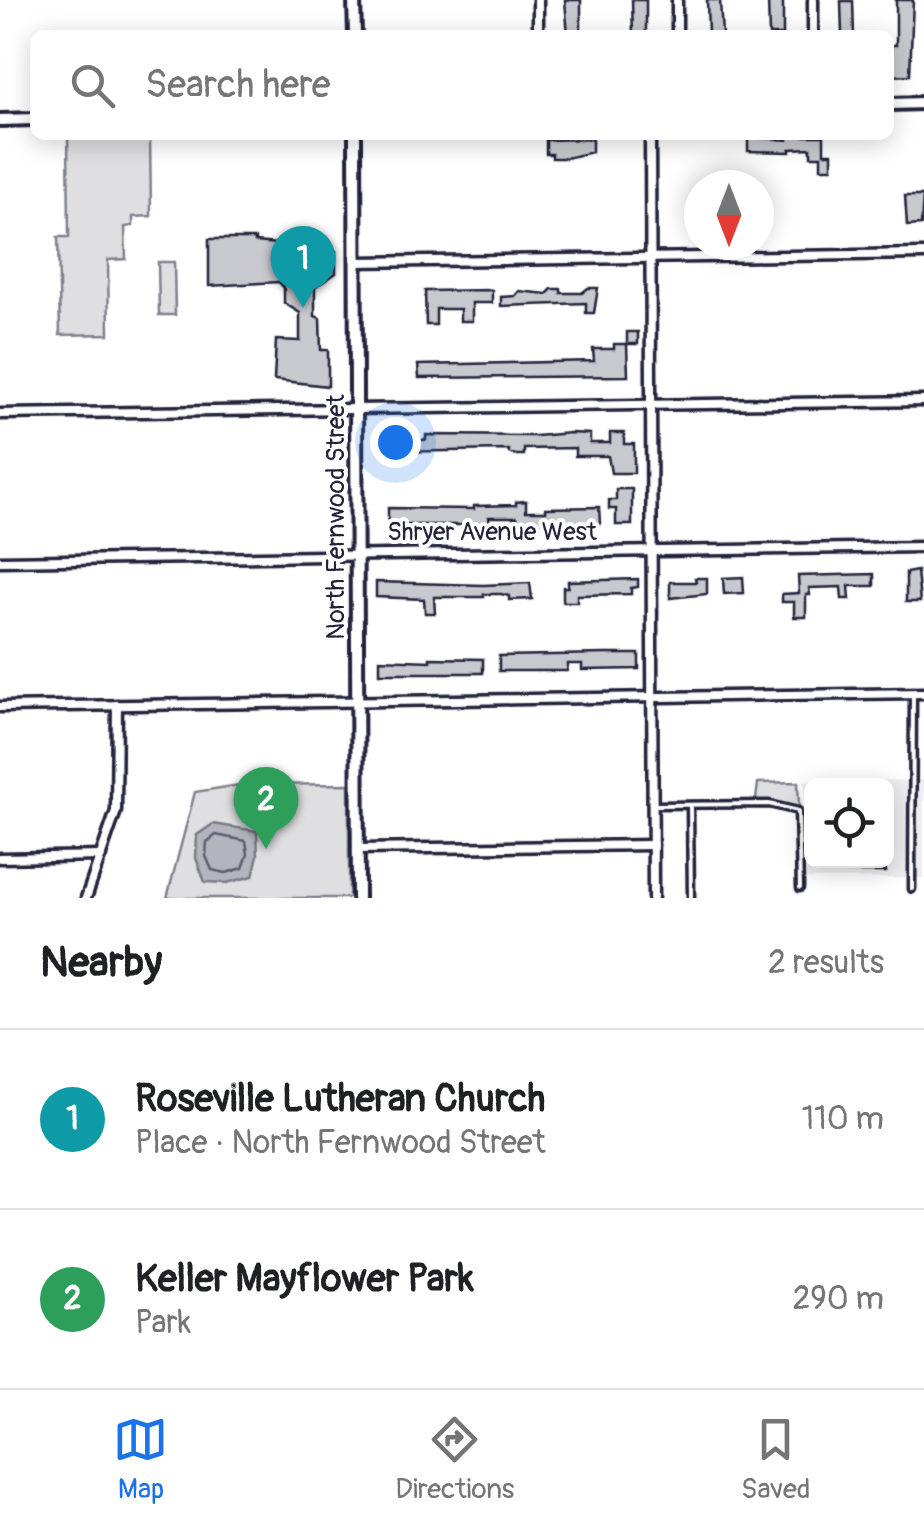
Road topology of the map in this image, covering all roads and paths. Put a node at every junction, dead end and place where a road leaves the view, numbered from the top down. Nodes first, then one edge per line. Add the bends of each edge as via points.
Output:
1 (354, 0) edge
2 (538, 0) edge
3 (677, 0) edge
4 (813, 0) edge
5 (354, 30) edge
6 (538, 30) edge
7 (677, 30) edge
8 (813, 30) edge
9 (924, 103) edge
10 (894, 104) edge
11 (30, 119) edge
12 (0, 120) edge
13 (355, 140) edge
14 (650, 140) edge
15 (924, 254) edge
16 (652, 258) junction
17 (355, 262) junction
18 (924, 401) edge
19 (653, 404) junction
20 (356, 406) junction
21 (0, 414) edge
22 (924, 546) edge
23 (652, 551) junction
24 (356, 554) junction
25 (0, 561) edge
26 (913, 693) junction
27 (924, 693) edge
28 (653, 698) junction
29 (357, 702) junction
30 (117, 705) junction
31 (0, 707) edge
32 (654, 805) junction
33 (690, 806) junction
34 (653, 846) junction
35 (358, 849) junction
36 (101, 856) junction
37 (0, 858) edge
38 (800, 888) dead end
39 (912, 889) dead end
40 (86, 898) edge
41 (358, 898) edge
42 (653, 898) edge
43 (690, 898) edge

1 - 5 street
2 - 6 street
3 - 7 street
4 - 8 street
9 - 10 street
11 - 12 street
13 - 17 street, North Fernwood Street
14 - 16 street
15 - 16 street
16 - 17 street
16 - 19 street
17 - 20 street, North Fernwood Street
18 - 19 street
19 - 20 street
19 - 23 street
20 - 21 street
20 - 24 street, North Fernwood Street
22 - 23 street, Shryer Avenue West
23 - 24 street, Shryer Avenue West
23 - 28 street
24 - 25 street, Shryer Avenue West
24 - 29 street, North Fernwood Street
26 - 27 street
26 - 28 street
26 - 39 lane
28 - 29 street
28 - 32 street
29 - 30 street
29 - 35 street, North Fernwood Street
30 - 31 street
30 - 36 street via 118,798
32 - 33 lane
32 - 34 street
33 - 38 lane via 770,804 798,812
33 - 43 lane
34 - 35 street
34 - 42 street
35 - 41 street, North Fernwood Street
36 - 37 street
36 - 40 street

